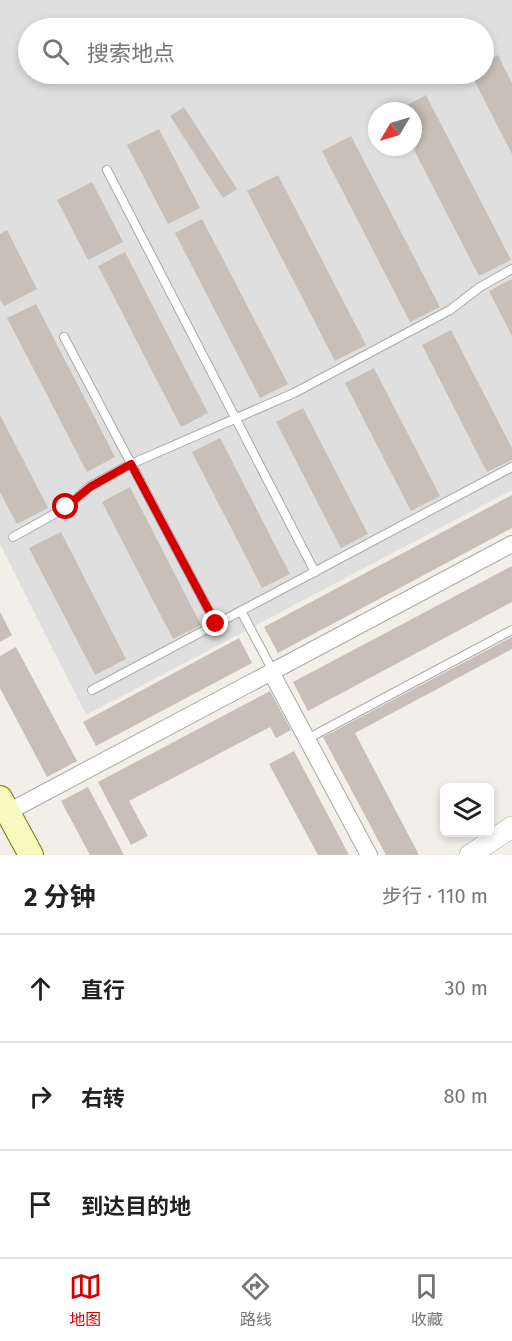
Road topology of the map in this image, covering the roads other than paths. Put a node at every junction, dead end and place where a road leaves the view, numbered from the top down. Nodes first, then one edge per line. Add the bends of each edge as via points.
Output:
1 (107, 170) dead end
2 (512, 270) edge
3 (63, 337) dead end
4 (235, 419) junction
5 (131, 464) junction
6 (512, 467) edge
7 (13, 537) dead end
8 (512, 544) edge
9 (315, 572) junction
10 (241, 611) junction
11 (216, 624) junction
12 (512, 630) edge
13 (272, 672) junction
14 (92, 690) dead end
15 (307, 739) junction
16 (4, 805) edge
17 (512, 826) edge
18 (31, 855) edge
19 (369, 855) edge
20 (470, 855) edge

1 - 4 lane
2 - 4 lane via 390,343
3 - 5 lane
4 - 5 lane
4 - 9 lane
5 - 7 lane
5 - 11 lane
6 - 9 lane
8 - 13 street
9 - 10 lane
10 - 11 lane
10 - 13 lane
11 - 14 lane
12 - 15 lane
13 - 15 street
13 - 16 street
15 - 19 street
16 - 18 main road
17 - 20 street

